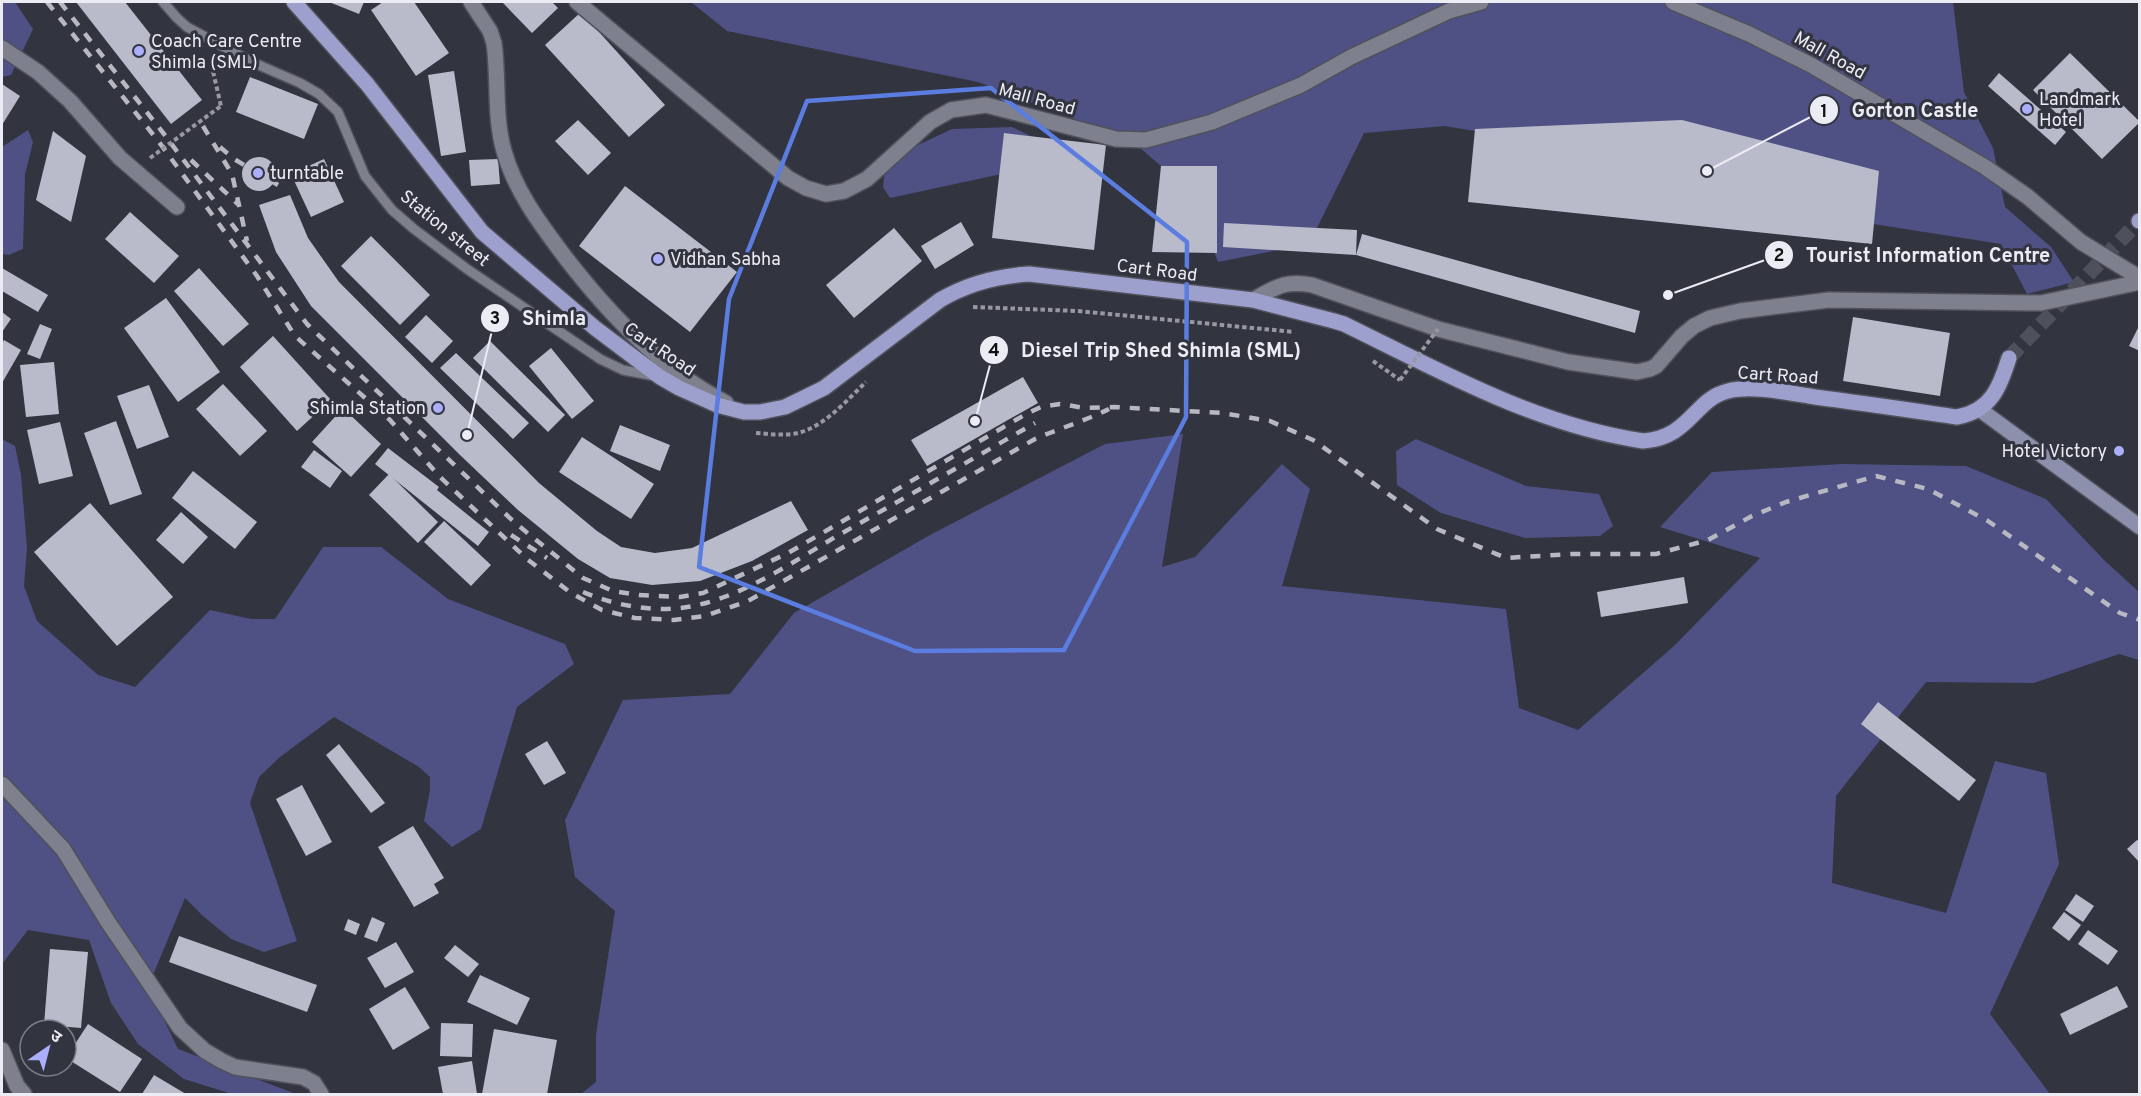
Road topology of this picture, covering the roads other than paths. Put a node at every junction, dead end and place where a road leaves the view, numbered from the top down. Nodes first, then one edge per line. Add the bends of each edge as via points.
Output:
1 (163, 2) edge
2 (294, 2) edge
3 (471, 2) edge
4 (577, 2) edge
5 (1481, 2) edge
6 (1673, 2) edge
7 (2, 48) edge
8 (177, 207) dead end
9 (2139, 280) edge
10 (1253, 300) junction
11 (2009, 358) tunnel mouth
12 (660, 377) junction
13 (1979, 409) junction
14 (744, 412) junction
15 (2139, 527) edge
16 (2, 784) edge
17 (2, 1050) edge
18 (24, 1095) edge
19 (321, 1095) edge

1 - 12 lane, Station street via 177,18 213,41 300,83 330,103 344,124 365,176 392,210 467,269 600,358 623,370
2 - 12 main road, Cart Road via 380,99 482,232 595,328
3 - 14 street via 494,43 499,125 509,168 538,219 598,298 640,342 694,384
4 - 5 street, Mall Road via 788,178 826,194 844,191 867,179 930,122 951,110 986,105 1116,139 1146,140 1212,122 1301,85 1350,57 1449,11
6 - 9 street, Mall Road via 1811,65 1985,167 2081,242
7 - 8 street via 38,72 70,101 120,158
9 - 10 street via 2041,303 1829,300 1740,311 1694,326 1656,366 1637,372 1568,362 1438,329 1326,289 1295,282 1279,285
10 - 13 main road, Cart Road via 1344,324 1527,410 1636,440 1667,436 1718,395 1741,389 1957,417
10 - 14 main road, Cart Road via 1029,274 1002,277 962,288 940,300 824,388 771,410
11 - 13 main road via 1998,389
12 - 14 main road, Cart Road via 717,405
13 - 15 main road
16 - 19 street via 63,849 180,1028 205,1051 235,1067 303,1077 314,1083
17 - 18 street

